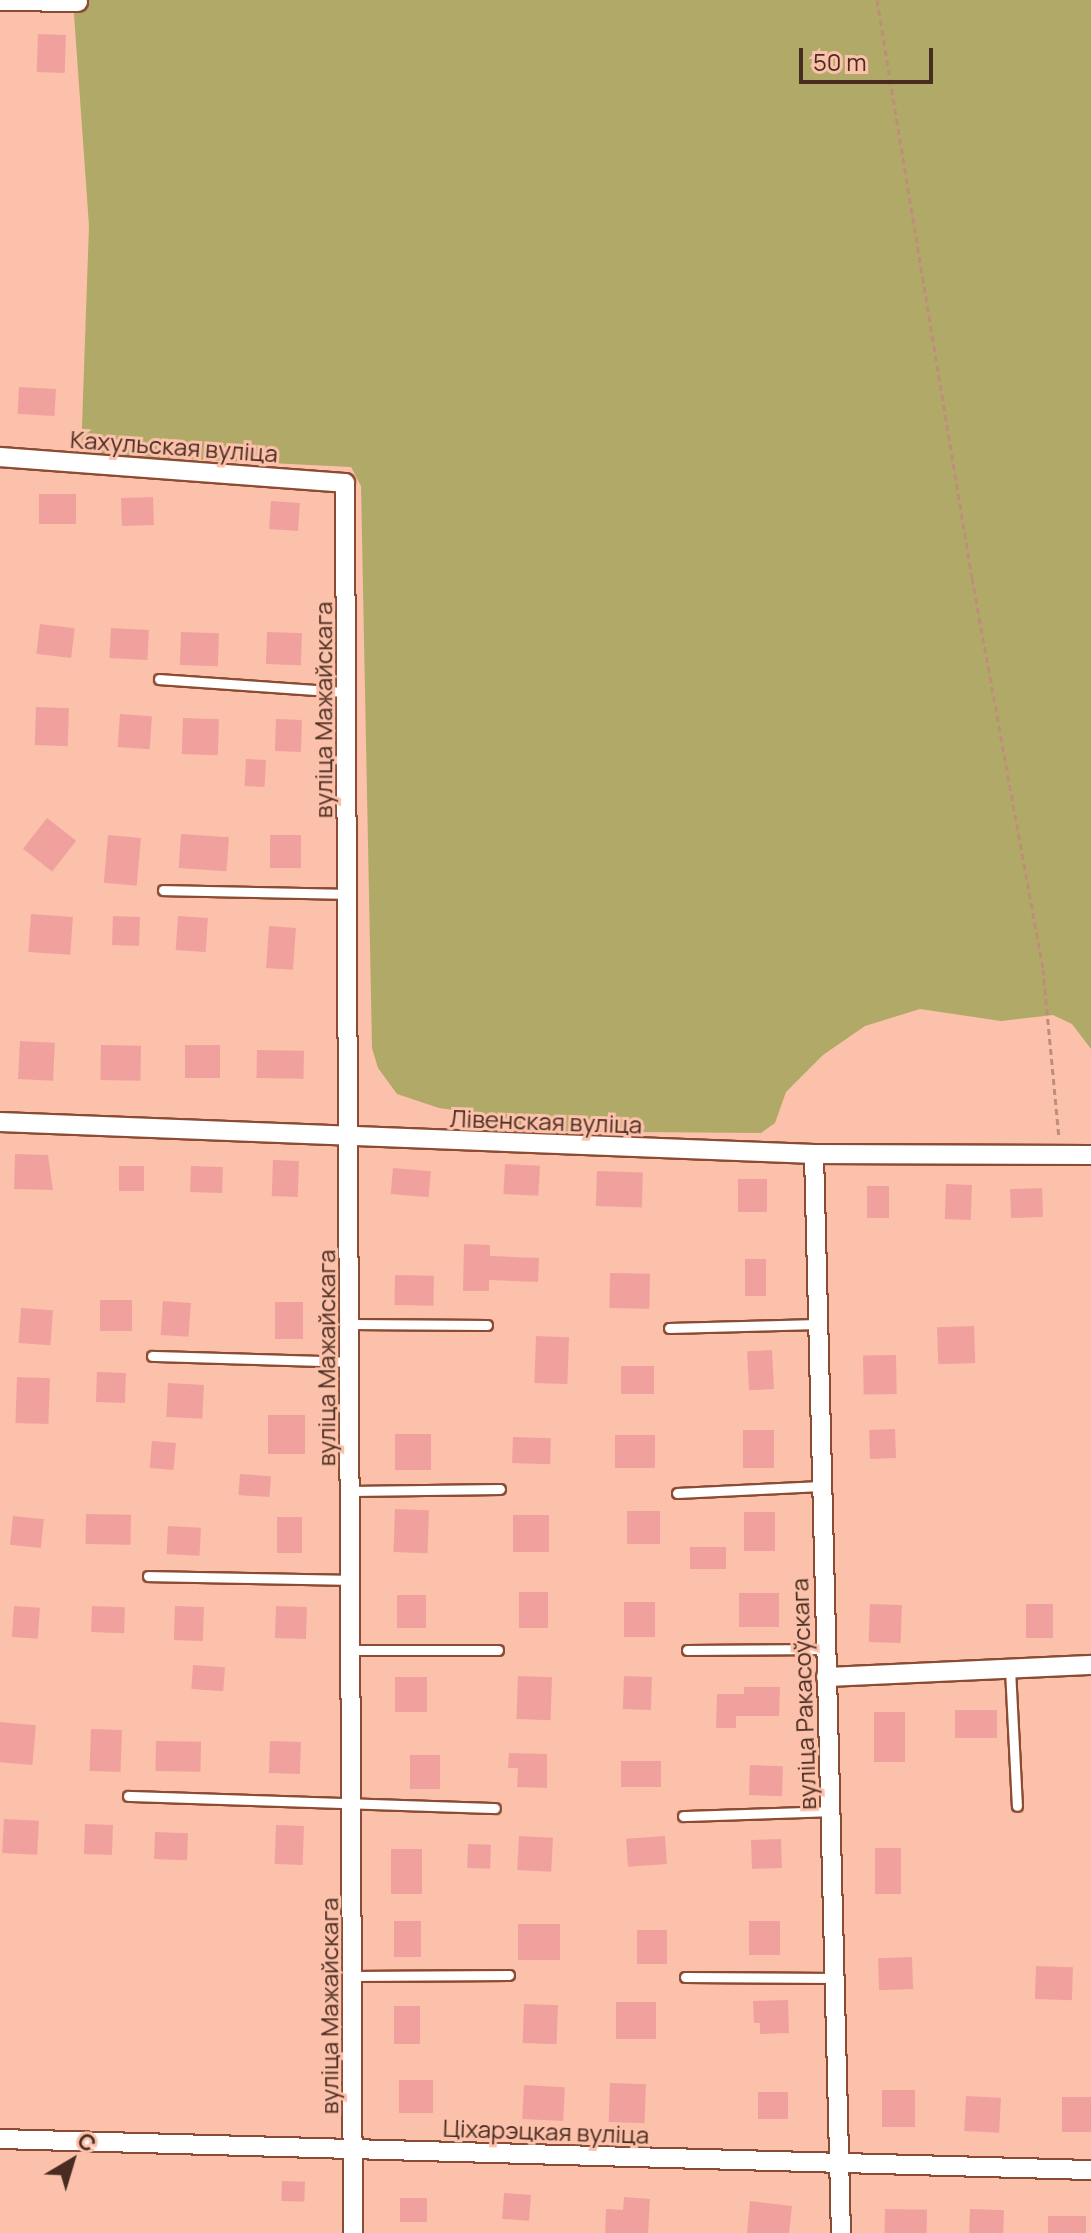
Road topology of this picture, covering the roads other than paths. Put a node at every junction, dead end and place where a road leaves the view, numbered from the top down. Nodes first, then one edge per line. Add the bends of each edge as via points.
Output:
1 (0, 1) edge
2 (78, 2) dead end
3 (0, 457) edge
4 (345, 483) joint
5 (159, 679) dead end
6 (347, 692) junction
7 (163, 890) dead end
8 (348, 894) junction
9 (0, 1122) edge
10 (349, 1139) junction
11 (814, 1154) junction
12 (1091, 1155) edge
13 (350, 1324) junction
14 (818, 1324) junction
15 (487, 1325) dead end
16 (669, 1328) dead end
17 (152, 1356) dead end
18 (350, 1362) junction
19 (821, 1486) junction
20 (500, 1489) dead end
21 (351, 1491) junction
22 (677, 1493) dead end
23 (148, 1576) dead end
24 (351, 1580) junction
25 (826, 1649) junction
26 (351, 1650) junction
27 (498, 1650) dead end
28 (687, 1650) dead end
29 (1091, 1665) edge
30 (1010, 1669) junction
31 (826, 1677) junction
32 (128, 1796) dead end
33 (351, 1806) junction
34 (1017, 1806) dead end
35 (495, 1808) dead end
36 (830, 1811) junction
37 (683, 1816) dead end
38 (509, 1975) dead end
39 (353, 1976) junction
40 (685, 1977) dead end
41 (834, 1978) junction
42 (0, 2139) edge
43 (354, 2150) junction
44 (839, 2163) junction
45 (1091, 2170) edge
46 (353, 2233) edge
47 (841, 2233) edge

1 - 2 street
3 - 4 street, Кахульская вуліца
4 - 6 street, вуліца Мажайскага
5 - 6 lane
6 - 8 street, вуліца Мажайскага
7 - 8 lane
8 - 10 street, вуліца Мажайскага
9 - 10 street, Лівенская вуліца
10 - 11 street, Лівенская вуліца
10 - 13 street, вуліца Мажайскага
11 - 12 street, Лівенская вуліца
11 - 14 street, вуліца Ракасоўскага
13 - 15 lane
13 - 18 street, вуліца Мажайскага
14 - 16 lane
14 - 19 street, вуліца Ракасоўскага
17 - 18 lane
18 - 21 street, вуліца Мажайскага
19 - 22 lane
19 - 25 street, вуліца Ракасоўскага
20 - 21 lane
21 - 24 street, вуліца Мажайскага
23 - 24 lane
24 - 26 street, вуліца Мажайскага
25 - 28 lane
25 - 31 street, вуліца Ракасоўскага
26 - 27 lane
26 - 33 street, вуліца Мажайскага
29 - 30 street
30 - 31 street
30 - 34 lane
31 - 36 street, вуліца Ракасоўскага
32 - 33 lane
33 - 35 lane
33 - 39 street, вуліца Мажайскага
36 - 37 lane
36 - 41 street, вуліца Ракасоўскага
38 - 39 lane
39 - 43 street, вуліца Мажайскага
40 - 41 lane
41 - 44 street, вуліца Ракасоўскага
42 - 43 street, Ціхарэцкая вуліца
43 - 44 street, Ціхарэцкая вуліца
43 - 46 street, вуліца Мажайскага
44 - 45 street, Ціхарэцкая вуліца
44 - 47 street, вуліца Ракасоўскага

